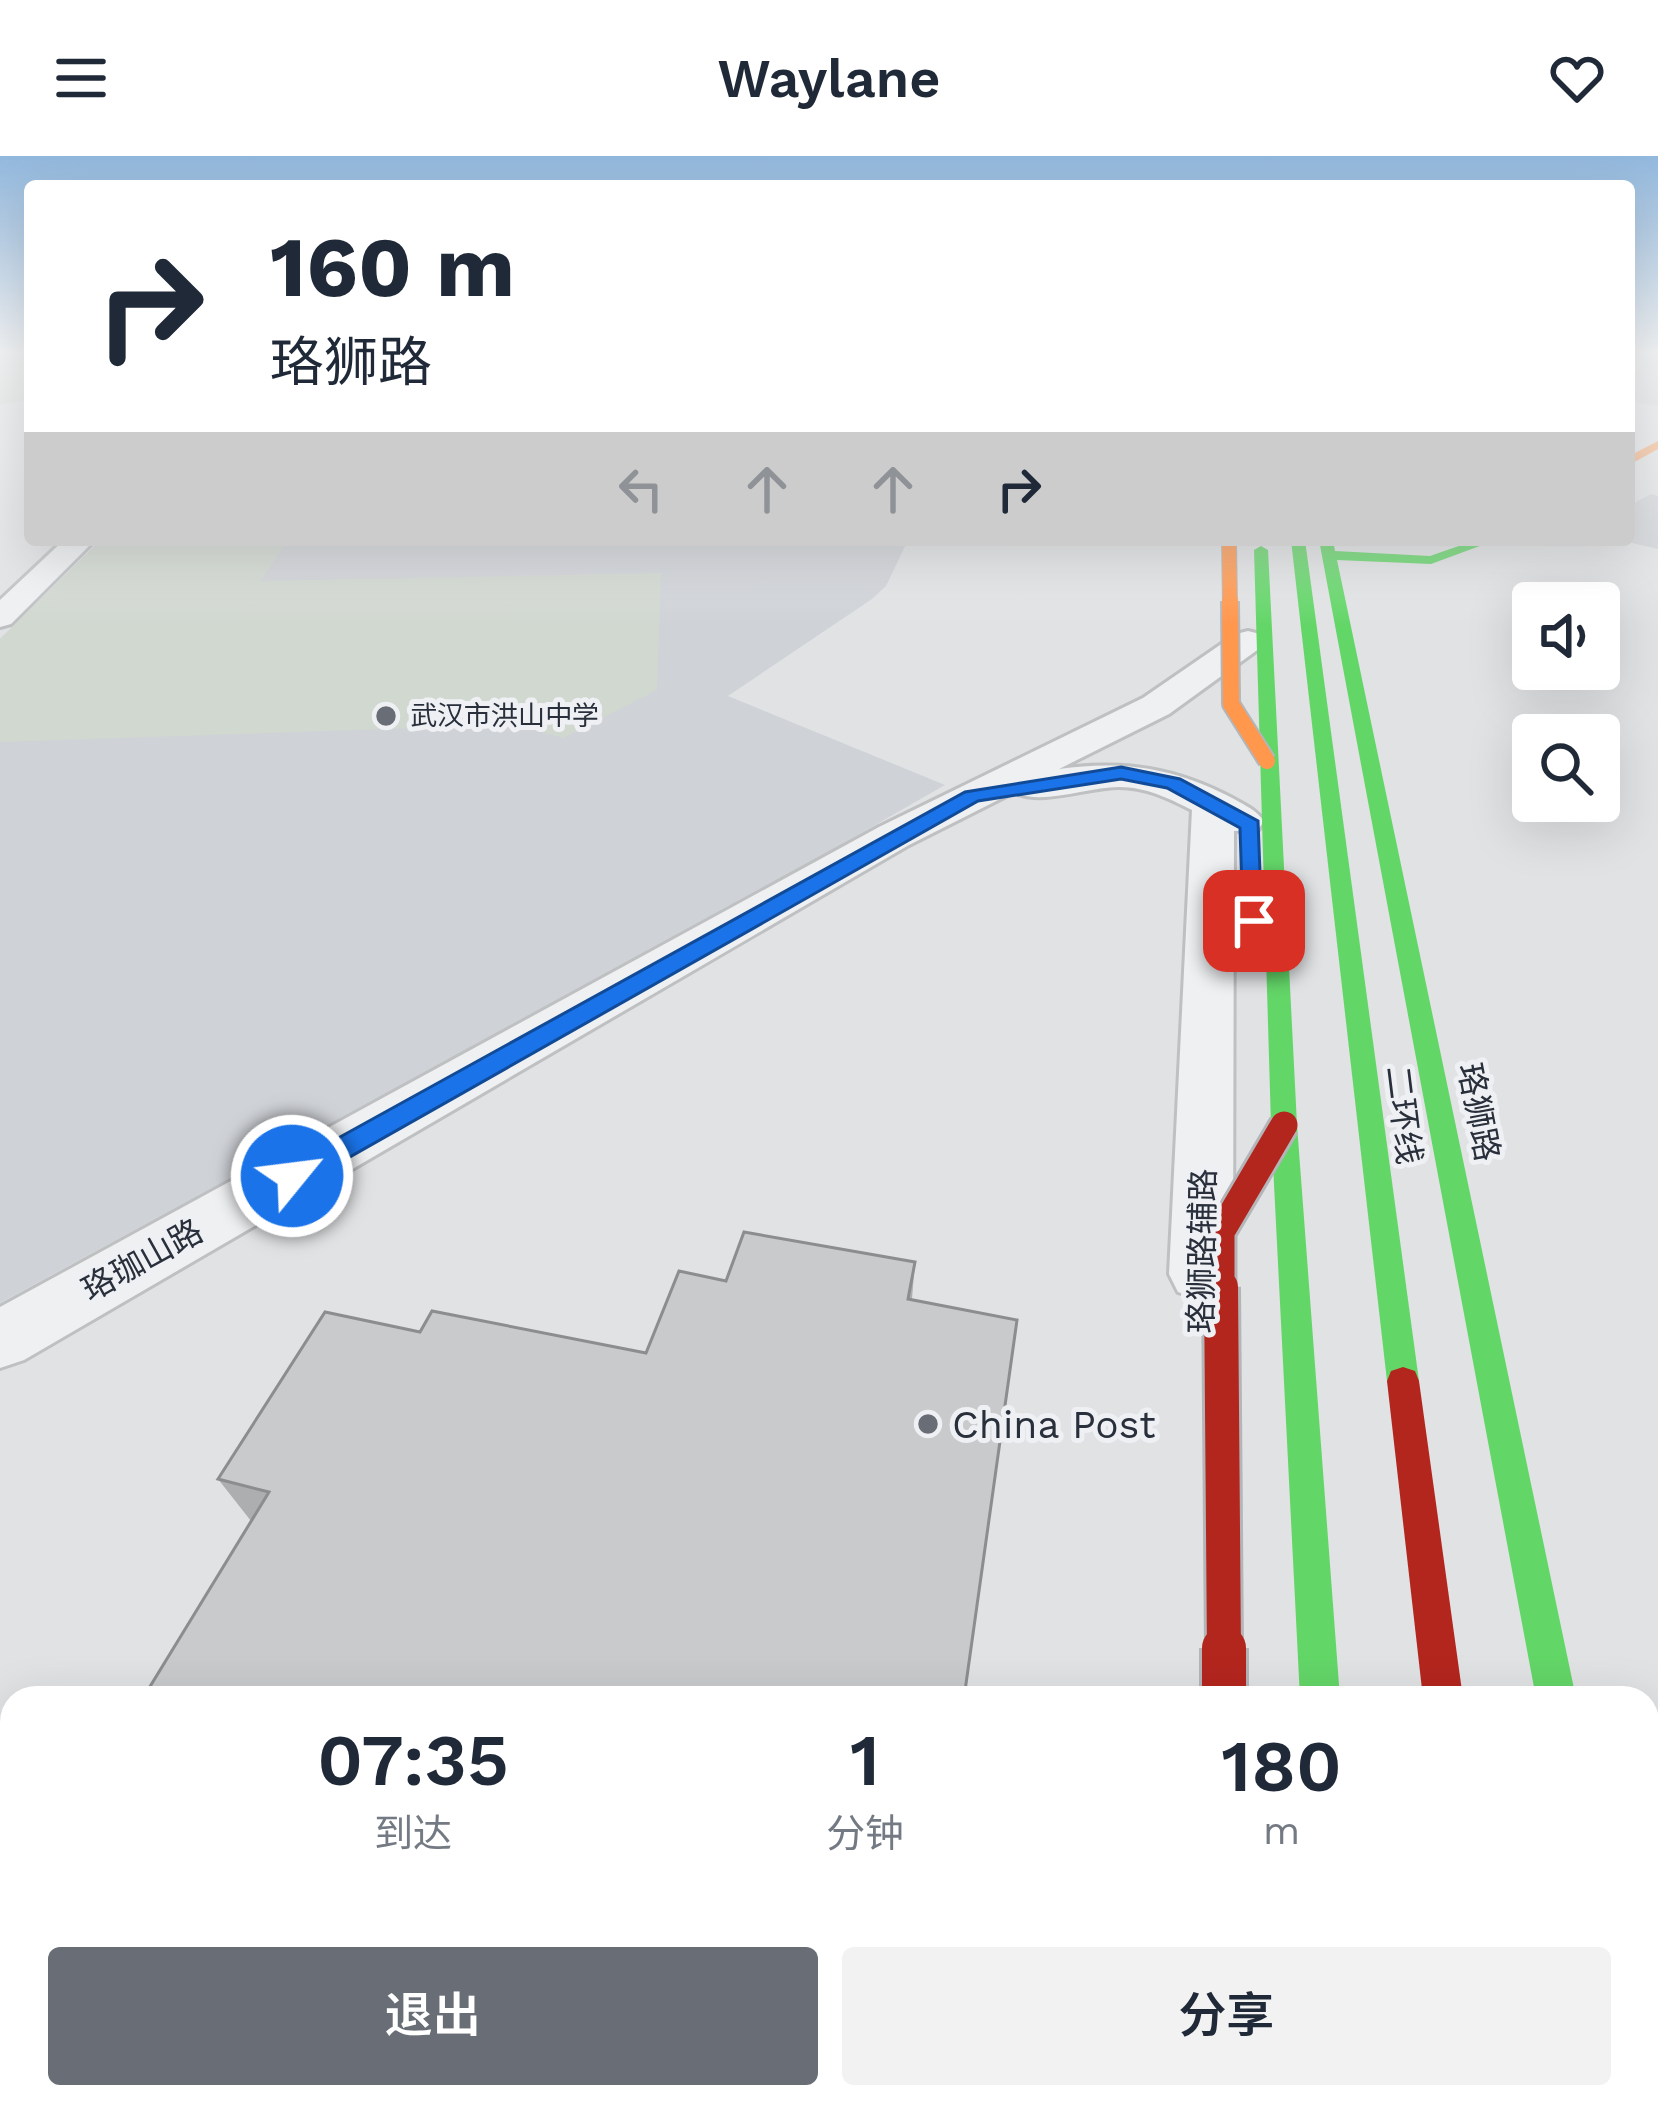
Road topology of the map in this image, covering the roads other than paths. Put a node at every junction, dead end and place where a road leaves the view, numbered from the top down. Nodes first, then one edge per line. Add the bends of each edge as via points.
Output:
1 (75, 546) edge
2 (1229, 546) edge
3 (1247, 546) edge
4 (1261, 546) edge
5 (1299, 546) edge
6 (1332, 546) edge
7 (1479, 546) edge
8 (0, 617) edge
9 (1248, 641) junction
10 (1267, 761) junction
11 (972, 796) junction
12 (1232, 815) junction
13 (1284, 1125) junction
14 (0, 1340) edge
15 (1277, 1463) dead end
16 (1192, 1686) edge
17 (1224, 1686) edge
18 (1319, 1686) edge
19 (1441, 1686) edge
20 (1554, 1686) edge

1 - 8 street
2 - 10 main road, bridge via 1231,704
3 - 9 main road
4 - 10 main road
5 - 19 main road, 二环线
6 - 7 main road via 1431,561
6 - 20 main road, 珞狮路
9 - 11 street via 1156,706
9 - 12 main road
10 - 13 main road
11 - 12 street, 珞珈山路 via 1130,773 1166,780
11 - 14 street, 珞珈山路
12 - 15 main road
12 - 16 street, 珞狮路辅路
13 - 17 main road, bridge via 1221,1232
13 - 18 main road

